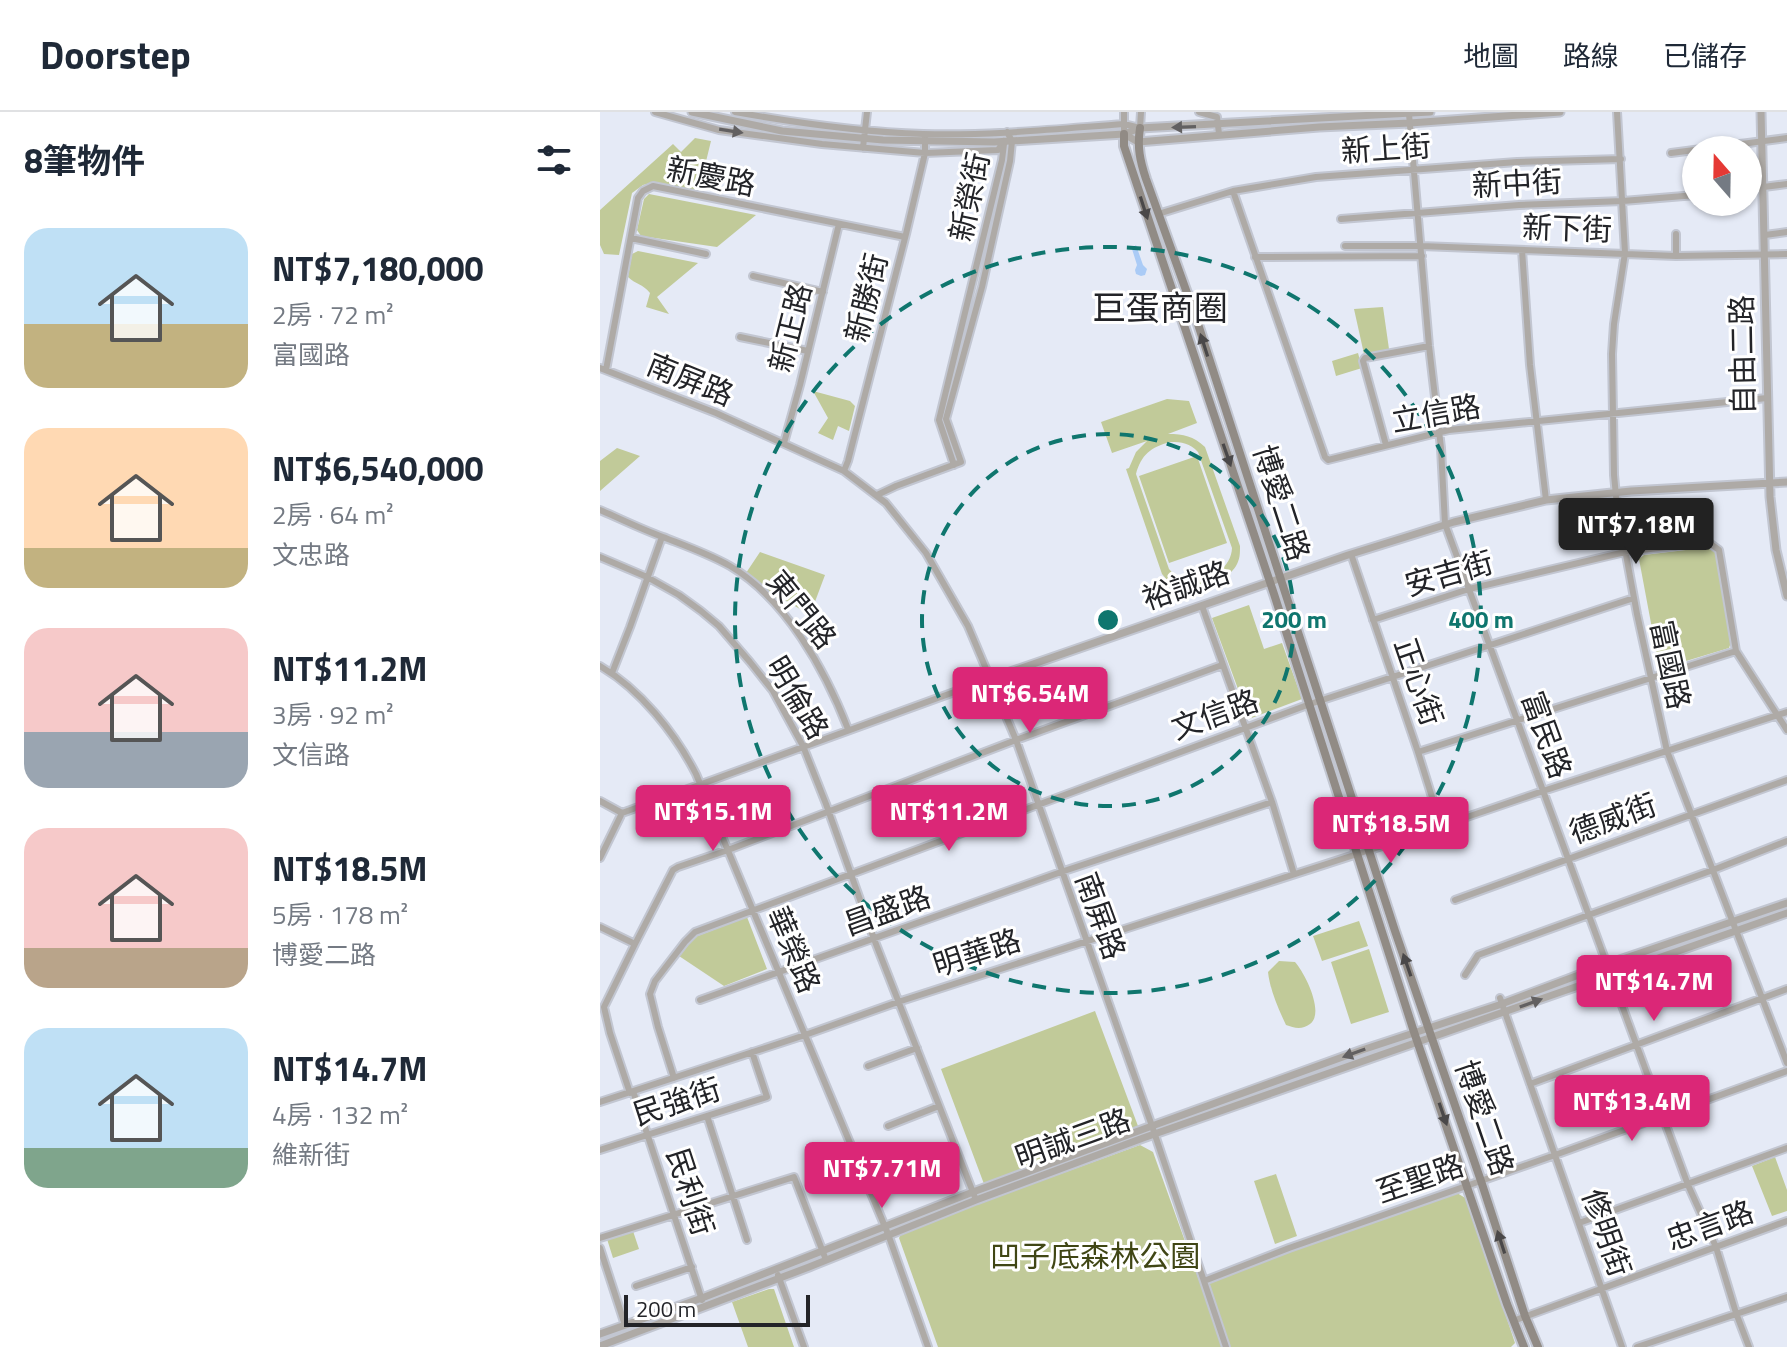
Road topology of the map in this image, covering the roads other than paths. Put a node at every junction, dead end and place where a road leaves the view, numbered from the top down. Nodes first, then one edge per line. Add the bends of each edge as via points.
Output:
1 (655, 112) edge
2 (692, 112) edge
3 (735, 112) edge
4 (867, 112) edge
5 (1124, 112) edge
6 (1141, 112) edge
7 (1199, 112) edge
8 (1430, 112) edge
9 (1560, 112) edge
10 (1617, 112) edge
11 (1761, 112) edge
12 (1525, 114) edge
13 (1410, 118) edge
14 (1218, 125) junction
15 (1140, 128) junction
16 (1124, 129) junction
17 (1007, 132) junction
18 (864, 134) junction
19 (1219, 134) junction
20 (1761, 136) edge
21 (925, 138) junction
22 (1787, 138) edge
23 (1008, 141) junction
24 (1138, 142) junction
25 (1762, 142) edge
26 (863, 148) junction
27 (1682, 152) edge
28 (925, 153) junction
29 (1671, 153) dead end
30 (1621, 159) junction
31 (1762, 164) edge
32 (1414, 169) junction
33 (1787, 184) edge
34 (1763, 187) junction
35 (1233, 191) junction
36 (1682, 196) edge
37 (1623, 201) junction
38 (1418, 213) junction
39 (1158, 214) junction
40 (1341, 219) dead end
41 (839, 224) junction
42 (1787, 232) edge
43 (1676, 234) dead end
44 (1765, 235) junction
45 (905, 237) junction
46 (631, 238) junction
47 (1345, 246) dead end
48 (1421, 246) junction
49 (1522, 250) junction
50 (1625, 253) junction
51 (706, 254) dead end
52 (1766, 254) junction
53 (1787, 254) edge
54 (1422, 256) junction
55 (1676, 256) junction
56 (1255, 257) junction
57 (753, 276) dead end
58 (973, 285) junction
59 (982, 287) junction
60 (823, 292) junction
61 (740, 337) dead end
62 (1429, 346) junction
63 (808, 351) junction
64 (603, 369) edge
65 (1767, 398) junction
66 (1613, 415) junction
67 (1536, 423) junction
68 (1439, 432) junction
69 (784, 443) junction
70 (1386, 445) junction
71 (958, 464) junction
72 (844, 471) junction
73 (1770, 482) junction
74 (1787, 482) edge
75 (1615, 493) junction
76 (877, 495) junction
77 (1546, 500) junction
78 (600, 510) edge
79 (1445, 524) junction
80 (662, 537) junction
81 (1625, 552) junction
82 (1351, 554) junction
83 (600, 557) edge
84 (647, 577) junction
85 (1281, 579) junction
86 (1270, 582) junction
87 (1469, 589) junction
88 (1787, 596) edge
89 (1634, 598) junction
90 (1202, 606) junction
91 (1373, 620) junction
92 (1490, 646) junction
93 (1736, 651) junction
94 (1222, 665) junction
95 (600, 666) edge
96 (612, 673) junction
97 (1393, 676) junction
98 (1651, 678) junction
99 (990, 679) junction
100 (1320, 700) junction
101 (1310, 704) junction
102 (1787, 712) edge
103 (1777, 715) junction
104 (1518, 720) junction
105 (1245, 727) junction
106 (848, 729) junction
107 (1787, 730) edge
108 (1016, 740) junction
109 (803, 746) junction
110 (1667, 751) junction
111 (1418, 752) junction
112 (1787, 780) edge
113 (701, 784) junction
114 (1543, 791) junction
115 (600, 801) edge
116 (1272, 802) junction
117 (1038, 805) junction
118 (829, 810) junction
119 (622, 813) junction
120 (1692, 814) junction
121 (1441, 826) junction
122 (1787, 841) edge
123 (728, 850) junction
124 (1369, 850) junction
125 (1356, 854) junction
126 (600, 858) edge
127 (1569, 859) junction
128 (1713, 870) junction
129 (1061, 872) junction
130 (851, 874) junction
131 (1294, 874) junction
132 (1455, 900) dead end
133 (1787, 903) edge
134 (753, 910) junction
135 (1787, 913) edge
136 (1590, 915) junction
137 (1733, 921) junction
138 (600, 927) edge
139 (1736, 930) junction
140 (874, 939) junction
141 (1086, 941) junction
142 (635, 944) junction
143 (1608, 964) junction
144 (779, 973) junction
145 (1612, 974) junction
146 (1465, 975) dead end
147 (1787, 989) edge
148 (1762, 998) junction
149 (700, 1000) dead end
150 (1501, 1001) junction
151 (898, 1002) junction
152 (1505, 1013) junction
153 (1428, 1027) junction
154 (1414, 1032) junction
155 (805, 1035) junction
156 (1431, 1039) junction
157 (1418, 1043) junction
158 (1637, 1045) junction
159 (917, 1048) junction
160 (752, 1052) junction
161 (1787, 1063) edge
162 (868, 1066) dead end
163 (1787, 1071) edge
164 (674, 1078) junction
165 (1530, 1084) junction
166 (632, 1092) junction
167 (600, 1102) edge
168 (939, 1106) junction
169 (1663, 1115) junction
170 (707, 1116) junction
171 (888, 1126) dead end
172 (1153, 1130) junction
173 (648, 1135) junction
174 (1787, 1148) edge
175 (600, 1150) edge
176 (1555, 1155) junction
177 (1481, 1181) junction
178 (1688, 1185) junction
179 (1468, 1186) junction
180 (733, 1196) junction
181 (975, 1196) junction
182 (674, 1214) junction
183 (1787, 1221) edge
184 (1579, 1223) junction
185 (886, 1230) junction
186 (600, 1238) edge
187 (747, 1240) dead end
188 (1716, 1247) junction
189 (600, 1248) edge
190 (823, 1251) junction
191 (826, 1260) junction
192 (692, 1267) junction
193 (778, 1267) junction
194 (778, 1279) junction
195 (1204, 1281) junction
196 (636, 1286) dead end
197 (1602, 1288) junction
198 (1787, 1297) edge
199 (702, 1298) junction
200 (705, 1308) junction
201 (1736, 1313) junction
202 (1525, 1316) junction
203 (1513, 1321) junction
204 (625, 1325) junction
205 (600, 1334) edge
206 (630, 1339) junction
207 (600, 1346) edge
208 (804, 1347) edge
209 (928, 1347) edge
210 (1226, 1347) edge
211 (1524, 1347) edge
212 (1538, 1347) edge
213 (1622, 1347) edge
214 (1637, 1347) edge
215 (1749, 1347) edge

1 -> 26 street via 719,130
2 - 18 street via 782,131
3 - 18 street
4 - 18 street
5 - 16 street
6 - 15 street
7 - 14 street via 1217,117
8 - 13 street
9 - 12 street
10 - 30 street, 富國路
11 - 20 street, 自由二路
12 - 13 street
13 - 14 street
13 - 19 street
13 - 32 street, 富民路
14 -> 15 street
14 - 19 street
15 - 16 street
15 - 24 main road, 博愛二路
16 - 17 street
16 - 23 street
16 - 24 street
16 -> 86 main road, 博愛二路 via 1129,163
17 - 21 street
17 - 23 street, 新榮街
18 - 21 street
18 - 26 street
19 - 24 street
21 - 23 street
21 - 28 street, 新勝街
22 - 25 street
23 - 28 street via 998,150
23 - 58 street, 新榮街
23 - 59 street, 新榮街 via 1010,161
24 - 39 main road, 博愛二路
26 - 28 street
27 - 29 street
28 - 45 street, 新勝街
30 - 32 street, 新上街
30 - 37 street, 富國路
31 - 34 street, 自由二路
32 - 35 street, 新上街
32 - 38 street, 富民路
33 - 34 street
34 - 44 street, 自由二路
35 - 39 street, 新上街
35 - 56 street
36 - 37 street, 新中街
37 - 38 street, 新中街
37 - 50 street, 富國路
38 - 40 street, 新中街
38 - 48 street, 富民路
85 -> 39 main road, 博愛二路
41 - 45 street, 新慶路
41 - 46 street, 新慶路 via 653,186 638,198
41 - 60 street, 新正路
42 - 44 street
43 - 55 street
44 - 52 street, 自由二路
45 - 72 street, 新勝街
46 - 51 street
46 - 64 street, 新慶路
47 - 48 street, 新下街
48 - 49 street, 新下街
48 - 54 street, 富民路
49 - 50 street, 新下街
49 - 67 street
50 - 55 street, 新下街
50 - 66 street, 富國路 via 1614,324
52 - 53 street, 新下街
52 - 55 street, 新下街
52 - 65 street, 自由二路
54 - 56 street
54 - 62 street, 富民路
56 - 70 street, 立信路 via 1325,457
57 - 60 street
58 - 59 street, 新榮街
58 - 71 street, 新榮街 via 939,420
59 - 71 street, 新榮街 via 946,419
60 - 63 street, 新正路
61 - 63 street
62 - 68 street, 富民路
62 - 70 street via 1363,361
63 - 69 street, 新正路
64 - 69 street, 南屏路
65 - 66 street, 立信路
65 - 73 street, 自由二路
66 - 67 street, 立信路
66 - 75 street, 富國路
67 - 68 street, 立信路
67 - 77 street
68 - 70 street, 立信路
68 - 79 street, 富民路
69 - 72 street, 南屏路
71 - 76 street
72 - 76 street, 南屏路
73 - 74 street, 裕誠路
73 - 75 street, 裕誠路
73 - 88 street, 自由二路 via 1776,550
75 - 77 street, 裕誠路
75 - 81 street, 富國路
76 - 99 street, 南屏路 via 926,553 968,626
77 - 79 street, 裕誠路
78 - 80 street, 東門路
79 - 82 street, 裕誠路
79 - 87 street, 富民路
80 - 84 street
80 - 106 street, 東門路 via 731,567 770,598 825,678
81 - 87 street, 安吉街
81 - 89 street, 富國路
81 - 93 street, 安吉街 via 1714,545
82 - 85 street, 裕誠路
82 - 91 street, 正心街
83 - 84 street, 明倫路
84 - 96 street
84 - 109 street, 明倫路 via 719,626 773,691
85 - 86 street, 裕誠路
85 - 100 main road, 博愛二路
86 - 90 street, 裕誠路
86 - 101 main road, 博愛二路
87 - 91 street, 安吉街
87 - 92 street, 富民路
89 - 92 street, 文信路
89 - 98 street, 富國路
90 - 94 street
90 - 99 street, 裕誠路
91 - 97 street, 正心街
92 - 97 street, 文信路
92 - 104 street, 富民路
93 - 98 street
93 - 103 street, 安吉街
94 - 105 street
94 - 108 street, 民利街
95 - 96 street, 華榮路
96 - 113 street, 華榮路 via 667,726
97 - 100 street, 文信路
97 - 111 street, 正心街
98 - 104 street
98 - 110 street, 富國路
99 - 106 street, 裕誠路
99 - 108 street, 南屏路
100 - 101 street, 文信路
100 - 124 main road, 博愛二路
101 - 105 street, 文信路
101 - 125 main road, 博愛二路
102 - 103 street, 明華路
103 - 107 street, 安吉街
103 - 110 street, 明華路
104 - 111 street
104 - 114 street, 富民路
105 - 116 street
105 - 117 street, 文信路
106 - 109 street, 裕誠路
108 - 117 street, 南屏路
108 - 118 street, 民利街
109 - 113 street, 裕誠路
109 - 118 street, 明倫路
110 - 114 street, 明華路
110 - 120 street, 富國路
111 - 121 street, 正心街
112 - 120 street, 德威街
113 - 119 street, 裕誠路
113 - 123 street, 華榮路
114 - 121 street, 明華路
114 - 127 street, 富民路
115 - 119 street
116 - 129 street, 昌盛路
116 - 131 street
117 - 129 street, 南屏路
117 - 130 street, 文信路
118 - 123 street, 民利街
118 - 130 street, 明倫路
119 - 126 street
120 - 127 street, 德威街
120 - 128 street, 富國路
121 - 124 street, 明華路
122 - 128 street
123 - 134 street, 華榮路
123 - 142 street, 民利街 via 673,870
124 - 125 street, 明華路
153 -> 124 main road, 博愛二路
125 - 131 street, 明華路
125 - 154 main road, 博愛二路
127 - 132 street, 德威街
127 - 136 street, 富民路
128 - 136 street
128 - 137 street, 富國路
129 - 140 street, 昌盛路
129 - 141 street, 南屏路
130 - 134 street, 文信路
130 - 140 street, 明倫路
131 - 141 street, 明華路
133 - 137 street, 明誠三路
134 - 144 street, 華榮路
134 - 164 street, 文信路 via 690,936 652,987
135 - 139 street, 明誠三路
136 - 143 street, 富民路
136 - 146 street via 1478,955
137 - 139 street, 富國路
137 - 143 street, 明誠三路
138 - 142 street
139 - 145 street, 明誠三路
139 - 148 street, 富國路
140 - 144 street, 昌盛路
140 - 151 street, 明倫路
141 - 151 street, 明華路
141 - 172 street, 南屏路
142 - 166 street, 民利街 via 604,1007
143 - 145 street, 富民路
143 - 150 street, 明誠三路
144 - 149 street, 昌盛路
144 - 155 street, 華榮路
152 -> 145 street, 明誠三路
145 - 158 street, 富民路
147 - 148 street
148 - 158 street
148 - 161 street, 富國路
150 - 152 street, 修明街
150 - 153 street, 明誠三路
151 - 155 street, 明華路
151 - 159 street, 明倫路
152 - 156 street, 明誠三路
152 - 165 street, 修明街
153 - 154 street, 明誠三路
153 - 156 main road, 博愛二路
154 - 157 main road, 博愛二路
154 -> 172 street, 明誠三路
155 - 160 street, 明華路
155 - 185 street, 華榮路
156 - 157 street, 明誠三路
156 - 177 main road, 博愛二路
157 - 172 street, 明誠三路
157 -> 179 main road, 博愛二路
158 - 165 street
158 - 169 street, 富民路
159 - 162 street
159 - 168 street, 明倫路
160 - 164 street, 明華路
160 - 170 street, 民強街 via 767,1097
163 - 169 street, 至聖路
164 - 166 street, 明華路
165 - 176 street, 修明街
166 - 167 street, 明華路
166 - 173 street, 民利街
168 - 171 street
168 - 181 street, 明倫路
169 - 176 street, 至聖路
169 - 178 street, 富民路
170 - 173 street, 民強街
170 - 180 street
172 - 181 street, 明誠三路
172 - 195 street, 南屏路
173 - 175 street, 民強街
173 - 182 street, 民利街
174 - 178 street
176 - 177 street, 至聖路
176 - 184 street, 修明街
177 - 179 street, 至聖路
202 -> 177 main road, 博愛二路
178 - 184 street
178 - 188 street, 富民路
179 - 195 street, 至聖路
179 - 203 main road, 博愛二路
180 - 182 street
180 - 187 street
180 - 190 street via 794,1177
181 - 185 street, 明誠三路
182 - 186 street
182 - 192 street, 民利街
183 - 188 street, 忠言路
184 - 197 street, 修明街
185 - 190 street, 明誠三路
185 - 191 street, 明誠三路
185 - 209 street, 華榮路
188 - 197 street, 忠言路
188 - 201 street, 富民路
189 - 204 street
190 - 191 street
190 - 193 street, 明誠三路
191 - 194 street, 明誠三路
192 - 196 street
192 - 199 street, 民利街
193 - 194 street
193 - 199 street, 明誠三路
194 - 200 street, 明誠三路
194 - 208 street
195 - 210 street, 南屏路
197 - 202 street, 忠言路
197 - 213 street, 修明街
198 - 201 street
199 - 200 street, 民利街
199 - 204 street, 明誠三路
200 - 206 street, 明誠三路
201 - 214 street
201 - 215 street, 富民路
202 - 203 street, 忠言路
202 - 212 main road, 博愛二路
203 - 211 main road, 博愛二路
204 - 205 street, 明誠三路
204 - 206 street
206 - 207 street, 明誠三路

